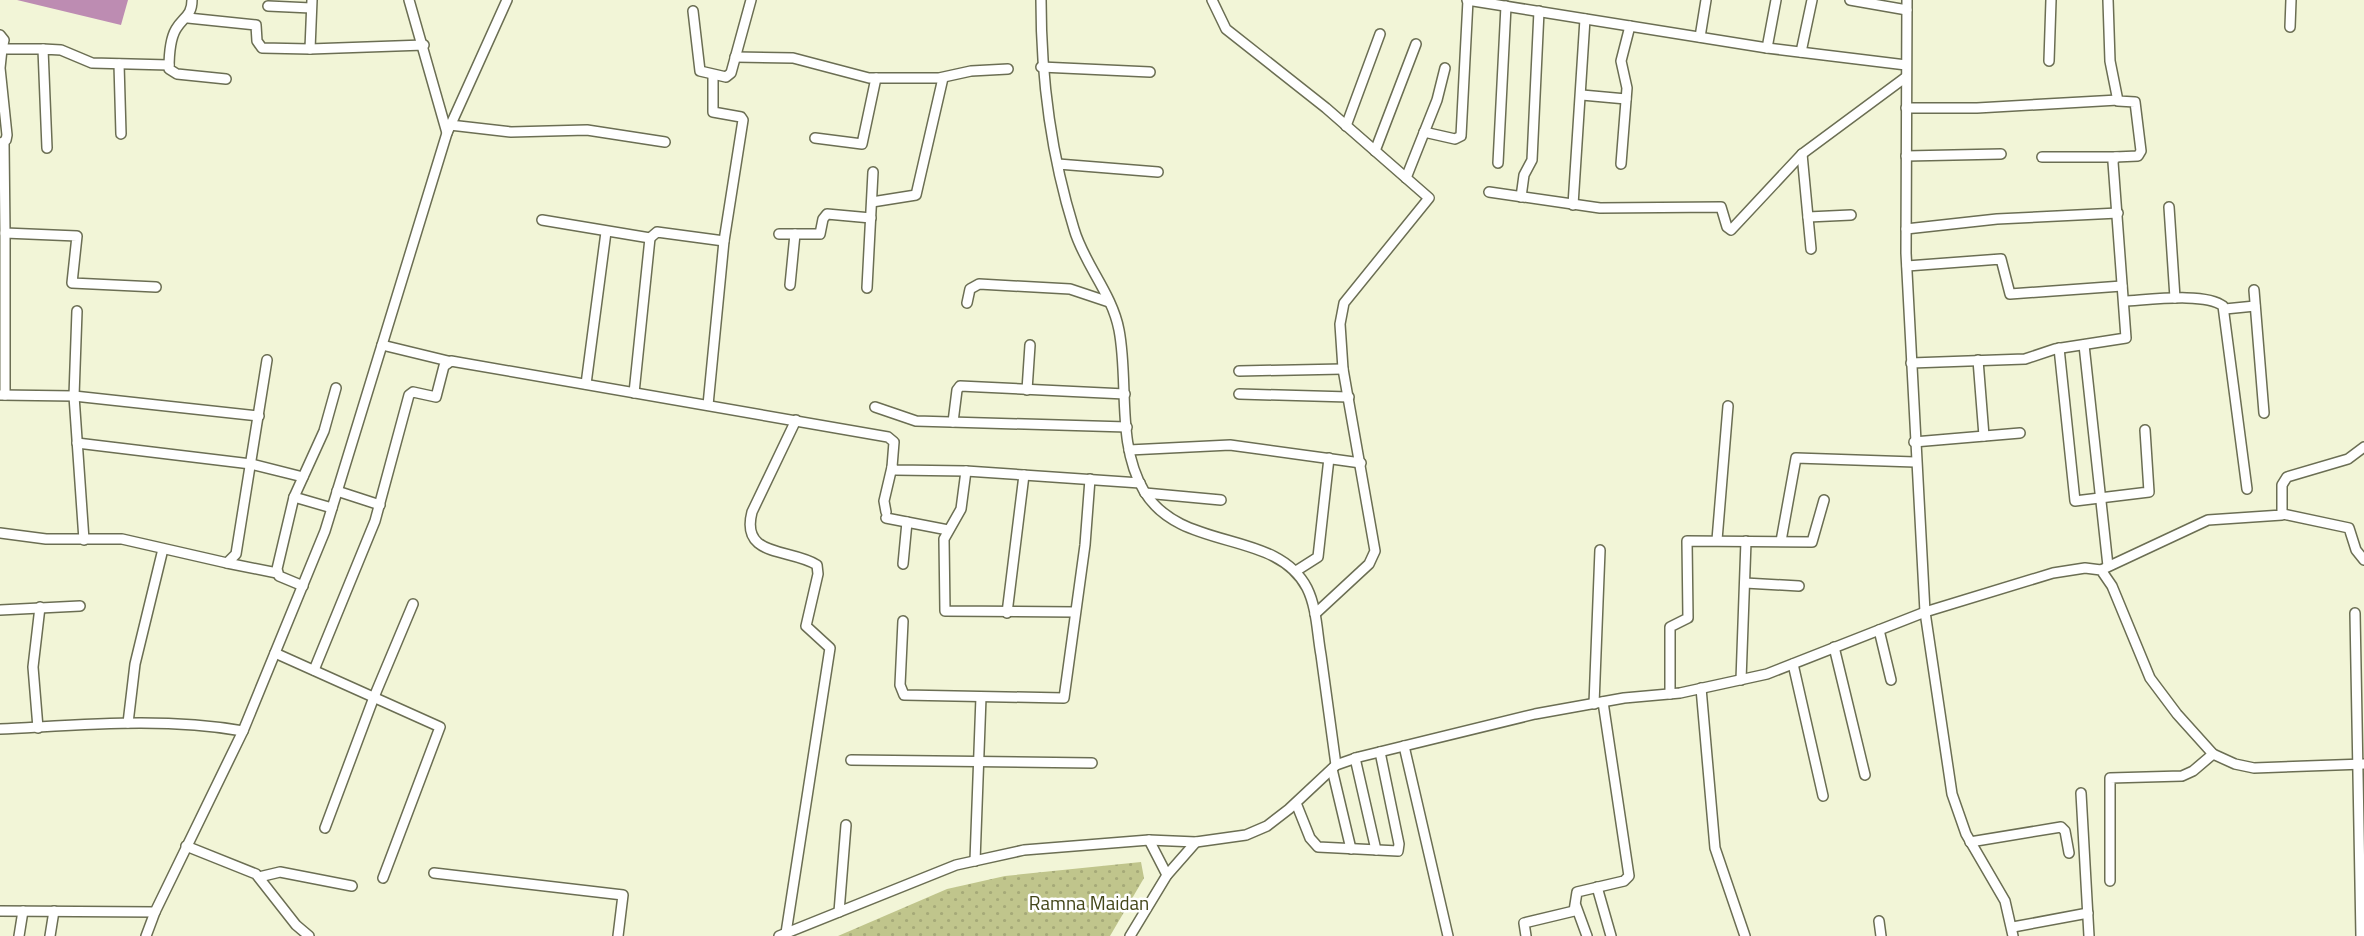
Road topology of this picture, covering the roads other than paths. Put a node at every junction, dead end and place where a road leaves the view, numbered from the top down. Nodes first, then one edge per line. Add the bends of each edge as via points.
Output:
1 (192, 0) edge
2 (409, 0) edge
3 (507, 0) edge
4 (751, 0) edge
5 (1041, 0) edge
6 (1212, 0) edge
7 (1467, 0) edge
8 (1706, 0) edge
9 (1776, 0) edge
10 (1812, 0) edge
11 (1850, 0) edge
12 (2051, 0) edge
13 (2108, 0) edge
14 (2291, 0) edge
15 (312, 4) edge
16 (1907, 5) edge
17 (268, 6) dead end
18 (1506, 6) junction
19 (693, 10) dead end
20 (1539, 11) junction
21 (188, 18) junction
22 (1585, 19) junction
23 (1629, 26) junction
24 (2290, 27) dead end
25 (1380, 34) dead end
26 (0, 35) edge
27 (1700, 37) junction
28 (1416, 44) dead end
29 (424, 45) junction
30 (1767, 48) junction
31 (43, 49) junction
32 (310, 49) junction
33 (1801, 52) junction
34 (1, 55) edge
35 (735, 57) junction
36 (2049, 61) dead end
37 (119, 64) junction
38 (169, 65) junction
39 (1906, 65) junction
40 (1041, 67) junction
41 (1445, 68) dead end
42 (1008, 69) dead end
43 (1150, 72) dead end
44 (713, 75) junction
45 (1906, 77) junction
46 (876, 78) junction
47 (943, 78) junction
48 (226, 79) dead end
49 (1582, 95) junction
50 (1626, 99) junction
51 (2118, 100) junction
52 (1906, 108) junction
53 (1346, 126) junction
54 (449, 129) junction
55 (1424, 132) junction
56 (121, 134) dead end
57 (815, 138) dead end
58 (665, 142) dead end
59 (2, 144) edge
60 (47, 148) dead end
61 (1375, 151) junction
62 (1802, 153) junction
63 (2001, 154) dead end
64 (1906, 156) junction
65 (2042, 157) dead end
66 (2117, 157) junction
67 (1497, 163) dead end
68 (1058, 164) junction
69 (1620, 164) dead end
70 (873, 172) dead end
71 (1158, 172) dead end
72 (1406, 178) junction
73 (1489, 191) dead end
74 (1521, 197) junction
75 (872, 202) junction
76 (1573, 205) junction
77 (2169, 207) dead end
78 (2118, 213) junction
79 (1851, 215) dead end
80 (1808, 217) junction
81 (871, 218) junction
82 (542, 220) dead end
83 (1906, 229) junction
84 (606, 232) junction
85 (5, 233) junction
86 (779, 234) dead end
87 (795, 234) junction
88 (650, 238) junction
89 (724, 242) junction
90 (1811, 249) dead end
91 (1907, 265) junction
92 (790, 285) dead end
93 (2122, 286) junction
94 (156, 287) dead end
95 (867, 288) dead end
96 (2254, 290) dead end
97 (2175, 298) junction
98 (2124, 301) junction
99 (1109, 302) junction
100 (967, 303) dead end
101 (2255, 306) junction
102 (2225, 309) junction
103 (77, 311) dead end
104 (382, 345) junction
105 (1030, 345) dead end
106 (2084, 345) junction
107 (2059, 348) junction
108 (267, 360) dead end
109 (1978, 360) junction
110 (448, 361) junction
111 (1911, 363) junction
112 (1343, 369) junction
113 (1239, 371) dead end
114 (586, 384) junction
115 (336, 388) dead end
116 (1027, 390) junction
117 (634, 393) junction
118 (1125, 394) junction
119 (1238, 394) dead end
120 (3, 395) edge
121 (74, 396) junction
122 (1349, 397) junction
123 (708, 405) junction
124 (1728, 406) dead end
125 (876, 407) dead end
126 (2264, 413) dead end
127 (259, 416) junction
128 (796, 420) junction
129 (953, 422) junction
130 (1128, 427) junction
131 (2145, 430) dead end
132 (2020, 433) dead end
133 (1984, 436) junction
134 (1914, 442) junction
135 (77, 443) junction
136 (2364, 447) edge
137 (1129, 450) junction
138 (1329, 458) junction
139 (1915, 462) junction
140 (1361, 463) junction
141 (251, 464) junction
142 (892, 467) junction
143 (965, 471) junction
144 (1024, 475) junction
145 (303, 477) junction
146 (1090, 479) junction
147 (1140, 483) junction
148 (2247, 489) dead end
149 (337, 491) junction
150 (1145, 493) junction
151 (294, 498) junction
152 (1221, 500) dead end
153 (1824, 500) dead end
154 (2101, 500) junction
155 (380, 505) junction
156 (332, 508) junction
157 (2283, 514) junction
158 (907, 522) junction
159 (2351, 529) junction
160 (2364, 529) edge
161 (948, 530) junction
162 (0, 533) edge
163 (84, 540) junction
164 (1717, 540) junction
165 (1746, 541) junction
166 (1781, 541) junction
167 (163, 549) junction
168 (1600, 550) dead end
169 (2364, 560) edge
170 (227, 564) junction
171 (903, 564) dead end
172 (2104, 568) junction
173 (1296, 571) junction
174 (277, 573) junction
175 (1745, 583) junction
176 (303, 586) junction
177 (1799, 586) dead end
178 (413, 604) dead end
179 (80, 606) dead end
180 (40, 607) junction
181 (0, 610) edge
182 (1007, 612) junction
183 (1075, 612) junction
184 (1925, 612) junction
185 (2355, 613) dead end
186 (1315, 614) junction
187 (903, 621) dead end
188 (1879, 630) junction
189 (1834, 647) junction
190 (275, 653) junction
191 (1793, 664) junction
192 (314, 670) junction
193 (1741, 680) junction
194 (1891, 680) dead end
195 (1702, 688) junction
196 (1670, 694) junction
197 (373, 696) junction
198 (981, 697) junction
199 (1599, 703) junction
200 (128, 723) junction
201 (38, 728) junction
202 (0, 729) edge
203 (243, 732) junction
204 (1404, 746) junction
205 (1380, 752) junction
206 (2213, 754) junction
207 (1355, 758) junction
208 (852, 760) dead end
209 (980, 762) junction
210 (1092, 763) dead end
211 (2361, 764) edge
212 (1334, 767) junction
213 (1865, 775) dead end
214 (2081, 793) dead end
215 (1823, 796) dead end
216 (1296, 803) junction
217 (846, 825) dead end
218 (325, 828) dead end
219 (1149, 840) junction
220 (1196, 842) junction
221 (1970, 842) junction
222 (186, 846) junction
223 (1351, 849) junction
224 (1376, 850) junction
225 (2069, 853) dead end
226 (975, 861) junction
227 (434, 873) dead end
228 (1167, 875) junction
229 (259, 877) junction
230 (383, 878) dead end
231 (2362, 880) edge
232 (2110, 881) dead end
233 (352, 886) dead end
234 (1597, 887) junction
235 (1576, 906) junction
236 (0, 911) edge
237 (23, 911) junction
238 (54, 911) junction
239 (155, 912) junction
240 (839, 912) junction
241 (2088, 913) junction
242 (1879, 920) dead end
243 (2013, 931) edge
244 (305, 935) edge
245 (782, 935) edge
246 (19, 936) edge
247 (50, 936) edge
248 (146, 936) edge
249 (618, 936) edge
250 (1130, 936) edge
251 (1448, 936) edge
252 (1526, 936) edge
253 (1587, 936) edge
254 (1611, 936) edge
255 (1745, 936) edge
256 (1881, 936) edge
257 (2089, 936) edge
258 (2361, 936) edge

1 - 21 street
2 - 29 street
3 - 54 street
4 - 35 street
5 - 40 street
6 - 53 street via 1226,29
7 - 18 street
7 - 55 street via 1461,136 1455,139
8 - 27 street
9 - 30 street
10 - 33 street
11 - 16 street
12 - 36 street
13 - 51 street via 2110,61
14 - 24 street
15 - 17 street
15 - 32 street
16 - 39 street
18 - 20 street
18 - 67 street
19 - 44 street via 700,70
20 - 22 street
20 - 74 street via 1532,160
21 - 32 street via 256,25 262,48
21 - 38 street via 177,28
22 - 23 street
22 - 49 street
23 - 27 street
23 - 50 street via 1621,61
25 - 53 street
26 - 34 street via 4,40
27 - 30 street
28 - 61 street
29 - 32 street
29 - 54 street
30 - 33 street
31 - 34 street
31 - 37 street via 61,50 92,63
31 - 60 street
33 - 39 street
34 - 59 street via 7,114
35 - 44 street via 729,77
35 - 46 street via 793,58
37 - 38 street
37 - 56 street
38 - 48 street via 177,74
39 - 45 street
40 - 43 street
40 - 68 street
41 - 55 street
42 - 47 street
44 - 89 street via 713,112 743,120
45 - 52 street
45 - 62 street
46 - 47 street
46 - 57 street via 862,144
47 - 75 street via 916,195
49 - 50 street
49 - 76 street
50 - 69 street
51 - 52 street
51 - 66 street via 2135,102 2141,151 2138,156
52 - 64 street
53 - 61 street
54 - 58 street via 587,130
54 - 104 street
55 - 72 street
59 - 85 street
61 - 72 street
62 - 76 street via 1731,230 1721,207
62 - 80 street
63 - 64 street
64 - 83 street
65 - 66 street
66 - 78 street via 2113,165
68 - 71 street
68 - 99 street via 1074,232
70 - 75 street
72 - 112 street via 1429,198 1344,303 1340,324
73 - 74 street
74 - 76 street
75 - 81 street
77 - 97 street
78 - 83 street
78 - 93 street
79 - 80 street
80 - 90 street
81 - 87 street via 827,214 820,234
81 - 95 street
82 - 84 street
83 - 91 street
84 - 88 street
84 - 114 street
85 - 94 street via 77,236 72,283
85 - 120 street
86 - 87 street
87 - 92 street
88 - 89 street via 657,232
88 - 117 street
89 - 123 street
91 - 93 street via 2001,259 2007,292 2012,294
91 - 111 street
93 - 98 street
96 - 101 street
97 - 98 street
97 - 102 street via 2214,301
98 - 106 street via 2125,340
99 - 100 street via 1070,289 979,284 970,289
99 - 118 street via 1119,329
101 - 102 street
101 - 126 street
102 - 148 street
103 - 121 street
104 - 110 street
104 - 149 street
105 - 116 street
106 - 107 street
106 - 154 street
107 - 109 street via 2025,359
107 - 154 street via 2074,500
108 - 127 street
109 - 111 street
109 - 133 street
110 - 114 street
110 - 155 street via 437,396 410,395
111 - 134 street
112 - 113 street
112 - 122 street
114 - 117 street
115 - 145 street via 324,431
116 - 118 street
116 - 129 street via 960,386
117 - 123 street
118 - 130 street
119 - 122 street
120 - 121 street
121 - 127 street
121 - 135 street
122 - 140 street
123 - 128 street
124 - 164 street
125 - 129 street via 908,420
127 - 141 street
128 - 142 street via 891,438
128 - 245 street via 749,527 760,545 817,565 806,626 830,651
129 - 130 street
130 - 137 street
131 - 154 street via 2149,492
132 - 133 street
133 - 134 street
134 - 139 street
135 - 141 street
135 - 163 street
136 - 157 street via 2348,459 2287,477 2282,485
137 - 138 street via 1230,445
137 - 147 street
138 - 140 street
138 - 173 street via 1319,553
139 - 166 street via 1796,458
139 - 184 street
140 - 186 street via 1375,551 1369,564
141 - 145 street
141 - 170 street via 236,554
142 - 143 street
142 - 158 street via 884,501 886,515
143 - 144 street
143 - 161 street via 961,509
144 - 146 street
144 - 182 street
145 - 151 street
146 - 147 street
146 - 183 street
147 - 150 street
149 - 155 street
149 - 156 street
150 - 152 street
150 - 173 street via 1172,520 1202,535 1269,554
151 - 156 street
151 - 174 street
153 - 166 street via 1814,541
154 - 172 street
155 - 192 street
156 - 176 street
157 - 159 street
157 - 172 street via 2208,520
158 - 161 street
158 - 171 street
159 - 160 street
159 - 169 street via 2356,550
161 - 182 street via 944,543 945,611
162 - 163 street
163 - 167 street via 122,539
164 - 165 street
164 - 196 street via 1686,542 1688,618 1671,627
165 - 166 street
165 - 175 street
167 - 170 street
167 - 200 street via 135,664
168 - 199 street
170 - 174 street
172 - 184 street via 2053,573
172 - 206 street via 2150,678
173 - 186 street
174 - 176 street
175 - 177 street
175 - 193 street
176 - 190 street
178 - 197 street
179 - 180 street
180 - 181 street
180 - 201 street via 33,667
182 - 183 street
183 - 198 street via 1064,698
184 - 188 street
184 - 221 street via 1952,794
185 - 211 street
186 - 212 street
187 - 198 street via 902,693
188 - 189 street
188 - 194 street
189 - 191 street
189 - 213 street
190 - 192 street
190 - 203 street
191 - 193 street
191 - 215 street
192 - 197 street
193 - 195 street
195 - 196 street
195 - 255 street via 1715,848
196 - 199 street
197 - 218 street
197 - 230 street via 441,729
198 - 209 street
199 - 204 street
199 - 234 street via 1629,876
200 - 201 street
200 - 203 street via 183,723
201 - 202 street
203 - 222 street
204 - 205 street
204 - 251 street
205 - 207 street
205 - 224 street via 1399,847 1395,852
206 - 211 street via 2254,768
206 - 232 street via 2182,776 2110,778
207 - 212 street
207 - 224 street
208 - 209 street
209 - 210 street
209 - 226 street
211 - 231 street
212 - 216 street
212 - 223 street
214 - 241 street
216 - 220 street via 1247,835
216 - 223 street via 1315,845
217 - 240 street
219 - 220 street
219 - 226 street via 1024,850
219 - 228 street
220 - 228 street
221 - 225 street via 2061,827
221 - 243 street via 2005,901
222 - 229 street
222 - 239 street
223 - 224 street
226 - 240 street
227 - 249 street via 622,895
228 - 250 street
229 - 233 street via 280,872
229 - 244 street
231 - 258 street
234 - 235 street via 1576,893
234 - 254 street
235 - 252 street via 1571,912 1524,923
235 - 253 street
236 - 237 street
237 - 238 street
237 - 246 street
238 - 239 street
238 - 247 street
239 - 248 street
240 - 245 street
241 - 243 street
241 - 257 street
242 - 256 street

